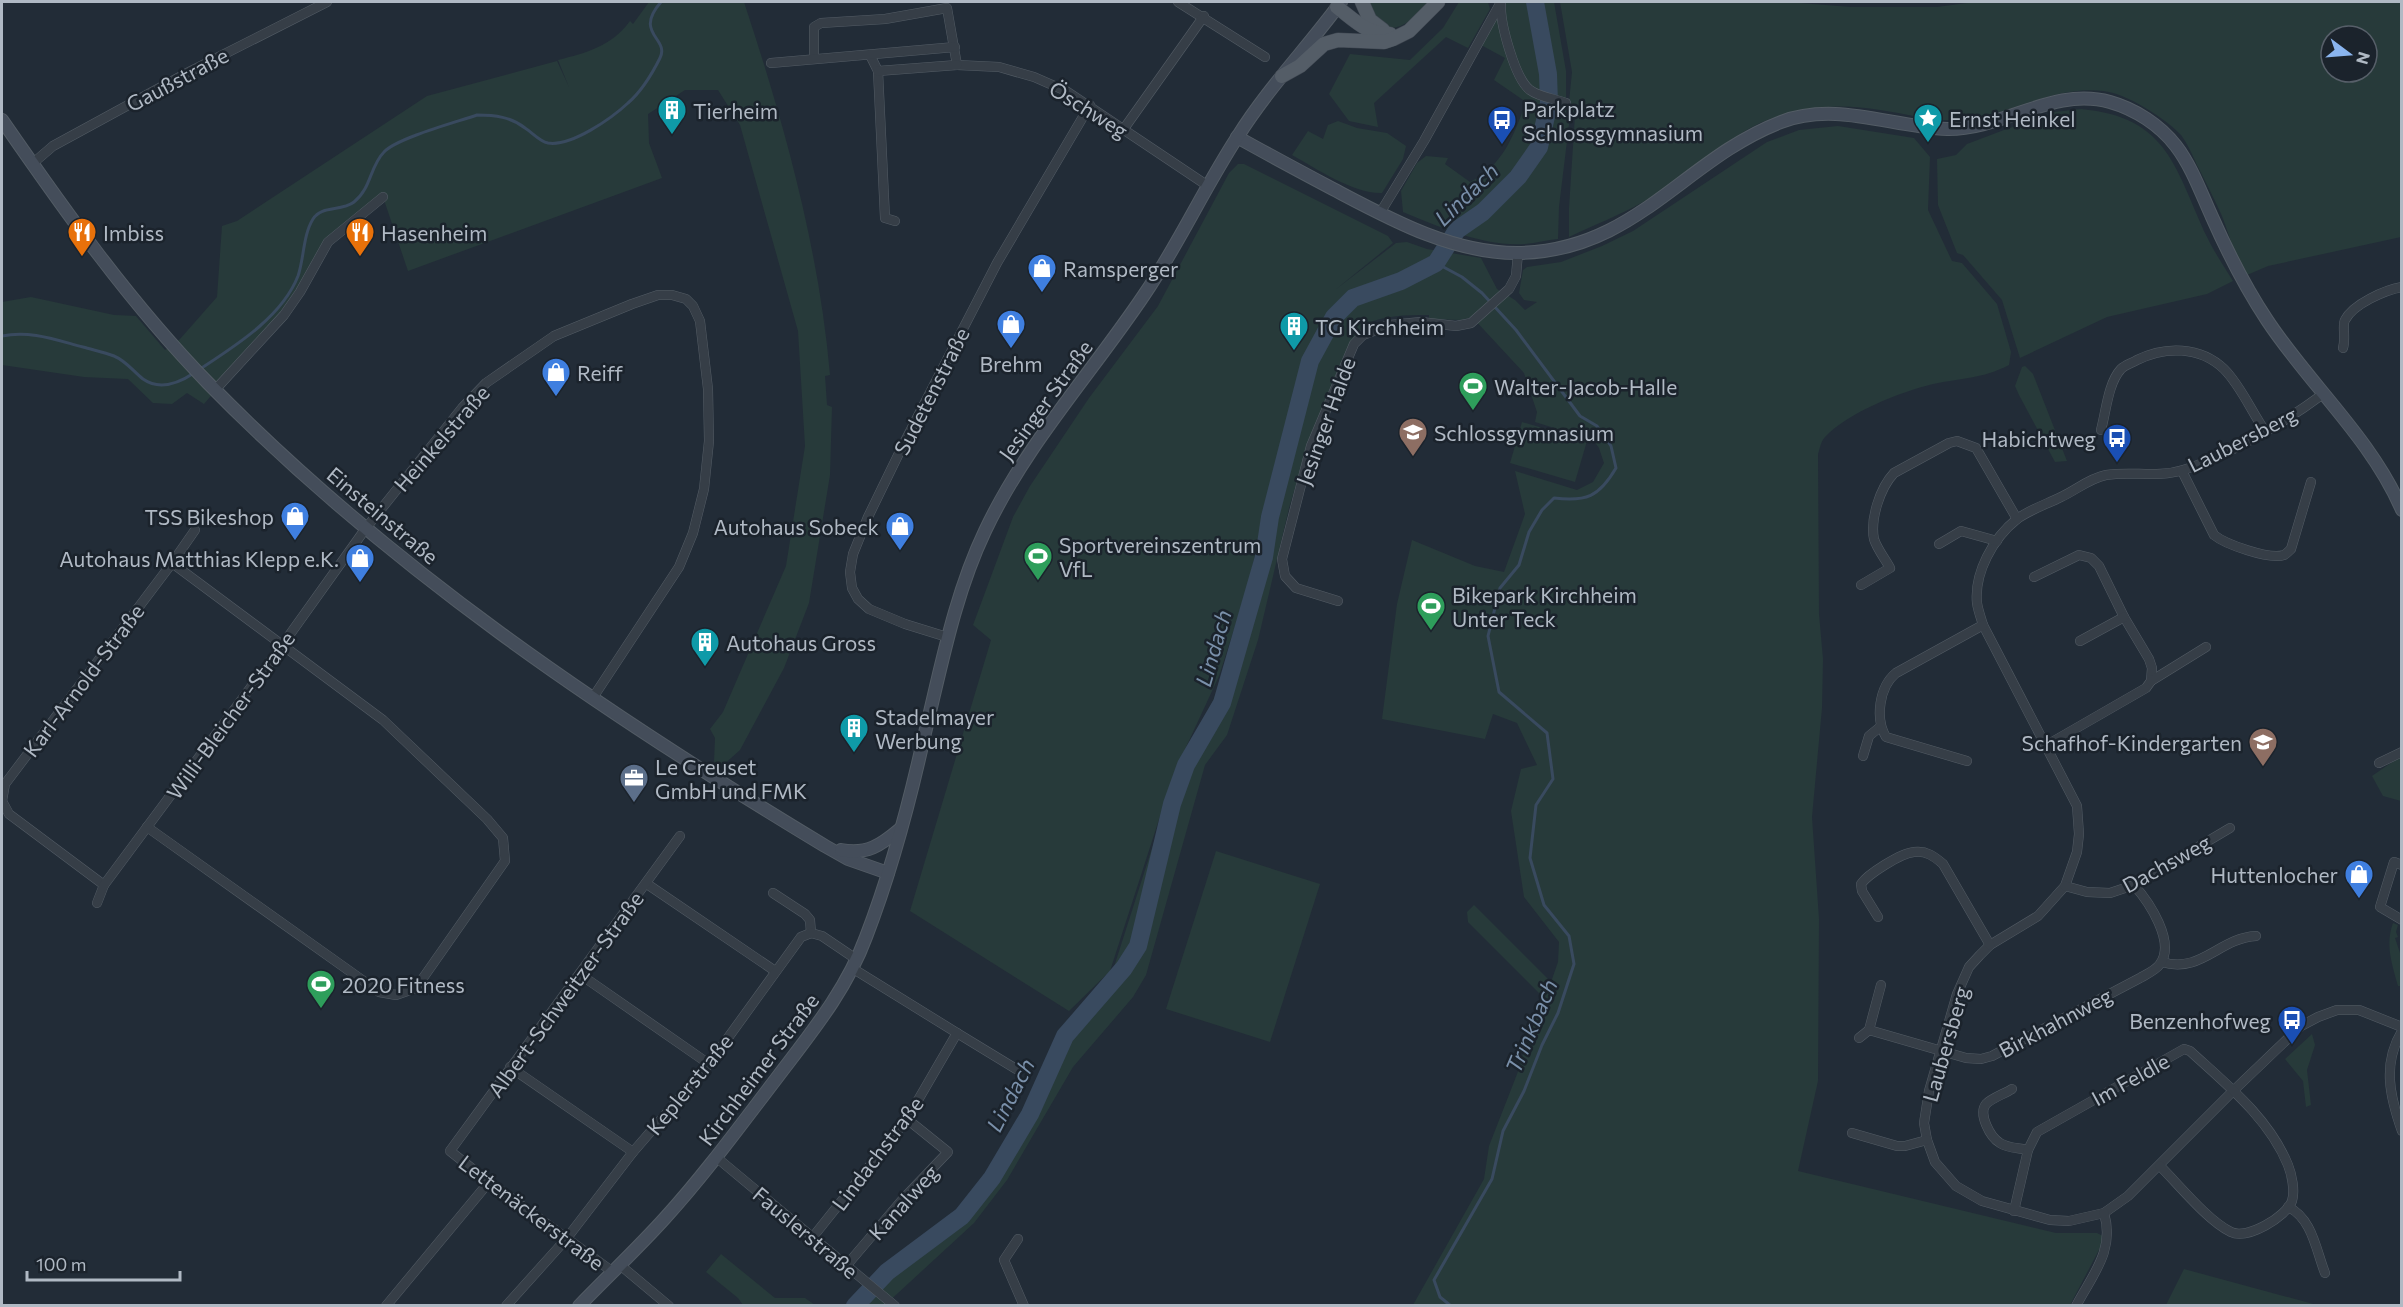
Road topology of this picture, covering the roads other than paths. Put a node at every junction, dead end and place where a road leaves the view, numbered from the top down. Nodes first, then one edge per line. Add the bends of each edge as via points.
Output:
1 (327, 2) edge
2 (1178, 2) edge
3 (1362, 2) edge
4 (1438, 2) edge
5 (1501, 2) edge
6 (1336, 8) edge
7 (1204, 16) junction
8 (1395, 36) junction
9 (955, 47) junction
10 (870, 55) junction
11 (1264, 57) dead end
12 (814, 58) junction
13 (771, 63) dead end
14 (957, 65) junction
15 (878, 71) junction
16 (1282, 76) junction
17 (1564, 102) dead end
18 (1090, 105) junction
19 (2, 120) edge
20 (1123, 130) junction
21 (1237, 137) junction
22 (32, 164) junction
23 (1208, 186) junction
24 (383, 197) dead end
25 (1380, 213) junction
26 (895, 221) dead end
27 (1518, 253) junction
28 (2402, 287) edge
29 (2343, 348) dead end
30 (211, 386) junction
31 (2323, 394) junction
32 (2101, 430) dead end
33 (2265, 431) junction
34 (2182, 471) junction
35 (2311, 482) dead end
36 (2402, 510) edge
37 (2017, 519) junction
38 (366, 528) junction
39 (195, 530) dead end
40 (1997, 542) junction
41 (1939, 544) dead end
42 (172, 563) junction
43 (2034, 577) dead end
44 (1861, 585) dead end
45 (1338, 601) dead end
46 (2124, 617) junction
47 (1983, 625) junction
48 (948, 637) junction
49 (2080, 641) dead end
50 (283, 644) junction
51 (2206, 647) dead end
52 (2151, 681) junction
53 (592, 699) junction
54 (1880, 727) junction
55 (2047, 745) junction
56 (2402, 752) edge
57 (1863, 756) dead end
58 (1967, 761) dead end
59 (2379, 763) dead end
60 (2, 801) edge
61 (147, 827) junction
62 (902, 828) junction
63 (2230, 828) dead end
64 (680, 837) dead end
65 (825, 846) junction
66 (2402, 865) edge
67 (888, 873) junction
68 (647, 884) junction
69 (104, 885) junction
70 (2134, 885) junction
71 (2065, 886) junction
72 (773, 893) dead end
73 (97, 903) dead end
74 (1878, 917) dead end
75 (2402, 920) edge
76 (811, 933) junction
77 (2256, 936) dead end
78 (1990, 945) junction
79 (2162, 962) junction
80 (854, 964) junction
81 (775, 971) junction
82 (581, 975) junction
83 (1881, 985) dead end
84 (2402, 1029) edge
85 (1869, 1030) junction
86 (957, 1034) junction
87 (1859, 1038) dead end
88 (1941, 1051) junction
89 (709, 1064) junction
90 (510, 1067) junction
91 (1016, 1069) dead end
92 (2012, 1089) dead end
93 (2232, 1091) junction
94 (907, 1119) junction
95 (2402, 1131) edge
96 (1852, 1133) dead end
97 (1927, 1140) junction
98 (2028, 1150) junction
99 (450, 1151) joint
100 (633, 1152) junction
101 (716, 1158) junction
102 (2160, 1166) junction
103 (489, 1182) junction
104 (2288, 1208) junction
105 (2014, 1211) junction
106 (2104, 1213) junction
107 (567, 1238) junction
108 (812, 1238) junction
109 (1018, 1239) dead end
110 (846, 1266) junction
111 (617, 1268) junction
112 (2325, 1273) dead end
113 (386, 1305) edge
114 (506, 1305) edge
115 (581, 1305) edge
116 (669, 1305) edge
117 (895, 1305) edge
118 (1024, 1305) edge
119 (2076, 1305) edge

1 - 22 street, Gaußstraße via 53,146
2 - 7 street
3 - 8 main road via 1373,24
4 - 8 main road via 1420,22
5 - 17 street via 1500,17 1522,80 1530,90
5 - 25 street
6 - 8 main road via 1358,33
6 - 16 street, Jesinger Straße
7 - 11 street
7 - 20 street
8 - 16 main road via 1324,44
9 - 10 street
9 - 12 street via 947,8 885,19 821,23 814,27
9 - 14 street
10 - 12 street
10 - 15 street
12 - 13 street
14 - 15 street, Öschweg
14 - 18 street, Öschweg via 999,67 1034,77
15 - 26 street via 885,218
16 - 21 street, Jesinger Straße
18 - 20 street, Öschweg
18 - 48 street, Sudetenstraße via 997,263 900,451 853,554 852,588 869,609
19 - 22 street, Einsteinstraße
20 - 23 street, Öschweg
21 - 23 street, Jesinger Straße
21 - 25 street
22 - 30 street, Einsteinstraße via 99,256
23 - 48 street, Jesinger Straße via 1144,295 1018,469 983,535
24 - 30 street via 328,242 284,315
25 - 27 street via 1431,236
27 - 31 street via 1558,248 1619,226 1643,213 1715,159 1782,122 1818,114 1842,114 1950,129 1990,122 2057,101 2112,102 2140,114 2174,143 2236,270 2269,323
27 - 45 street, Jesinger Halde via 1516,276 1509,289 1471,323 1407,323 1374,329 1363,334 1348,356 1311,446 1282,559 1285,576 1296,588
28 - 29 street via 2387,290 2360,305 2345,319
30 - 38 street, Einsteinstraße
31 - 33 street, Laubersberg
31 - 36 street via 2365,446
32 - 33 street via 2114,380 2122,368 2151,353 2179,349 2203,355 2223,369
33 - 34 street, Laubersberg
34 - 35 street via 2214,535 2223,542 2272,556 2285,555 2291,549
34 - 37 street, Laubersberg via 2104,476
37 - 40 street, Laubersberg
37 - 44 street via 1976,448 1957,441 1948,443 1888,479 1879,500 1874,540 1890,568
38 - 50 street, Willi-Bleicher-Straße
38 - 53 street, Einsteinstraße via 456,601
38 - 53 street, Heinkelstraße via 462,408 514,362 554,336 632,304 658,296 686,299 700,321 708,389 708,441 698,515 679,567
39 - 42 street, Karl-Arnold-Straße
40 - 41 street via 1961,531
40 - 47 street, Laubersberg via 1979,579 1977,603
42 - 50 street
42 - 60 street, Karl-Arnold-Straße via 5,784
43 - 46 street via 2079,555 2085,556 2099,566
46 - 49 street
46 - 52 street via 2149,659
47 - 54 street via 1888,679 1879,714
47 - 55 street, Laubersberg
48 - 62 street, Jesinger Straße
50 - 61 street, Willi-Bleicher-Straße
50 - 61 street via 382,720 503,838 505,861 416,988 396,996 380,992
51 - 52 street
52 - 55 street via 2146,688
53 - 65 street, Einsteinstraße
54 - 57 street via 1869,736
54 - 58 street via 1886,737
55 - 71 street, Laubersberg via 2077,806 2077,852
56 - 59 street
60 - 69 street, Karl-Arnold-Straße via 9,814
61 - 69 street, Willi-Bleicher-Straße
62 - 65 street, Einsteinstraße via 883,843 855,853
62 - 67 street, Jesinger Straße
63 - 70 street, Dachsweg
64 - 68 street, Albert-Schweitzer-Straße
65 - 67 street, Einsteinstraße
66 - 75 street via 2394,862 2380,906
67 - 80 street, Kirchheimer Straße
68 - 81 street
68 - 82 street, Albert-Schweitzer-Straße
69 - 73 street, Willi-Bleicher-Straße
70 - 71 street, Dachsweg via 2110,893
70 - 79 street via 2150,906 2164,937
71 - 78 street, Laubersberg via 2038,916
72 - 76 street via 805,914
74 - 78 street via 1862,891 1866,877 1906,854 1925,852 1943,864
76 - 80 street via 822,936
76 - 81 street, Keplerstraße via 801,937
77 - 79 street via 2242,937 2191,964
78 - 88 street, Laubersberg via 1969,967
79 - 88 street, Birkhahnweg via 2140,978 1992,1056 1974,1059
80 - 86 street
80 - 101 street, Kirchheimer Straße via 822,1019
81 - 89 street, Keplerstraße
82 - 89 street
82 - 90 street, Albert-Schweitzer-Straße
83 - 85 street
84 - 93 street, Laubersberg via 2359,1010 2337,1010 2301,1026
84 - 95 street via 2388,1066 2390,1094
85 - 87 street
85 - 88 street, Birkhahnweg
86 - 91 street
86 - 94 street, Lindachstraße
88 - 97 street, Laubersberg via 1929,1091 1924,1123
89 - 100 street, Keplerstraße
90 - 99 street, Albert-Schweitzer-Straße
90 - 100 street
92 - 98 street via 1988,1102 1983,1115 1997,1141
93 - 98 street, Im Feldle via 2184,1049 2043,1126
93 - 102 street, Laubersberg
93 - 104 street via 2262,1121 2288,1164 2293,1184
94 - 108 street, Lindachstraße
94 - 110 street, Kanalweg via 948,1152
96 - 97 street via 1897,1146
97 - 105 street, Laubersberg via 1935,1162 1956,1186 1982,1201
98 - 105 street, Im Feldle
99 - 103 street, Lettenäckerstraße
100 - 107 street, Keplerstraße
101 - 108 street, Fauslerstraße
101 - 111 street, Kirchheimer Straße
102 - 104 street via 2216,1222 2233,1233 2250,1233
102 - 106 street, Laubersberg
103 - 107 street, Lettenäckerstraße
103 - 113 street
104 - 112 street via 2299,1213 2308,1226
105 - 106 street, Laubersberg via 2069,1221
106 - 119 street via 2108,1243
107 - 111 street, Lettenäckerstraße
107 - 114 street, Keplerstraße
108 - 110 street, Fauslerstraße
109 - 118 street via 1004,1260
110 - 117 street, Fauslerstraße
111 - 115 street, Kirchheimer Straße
111 - 116 street

